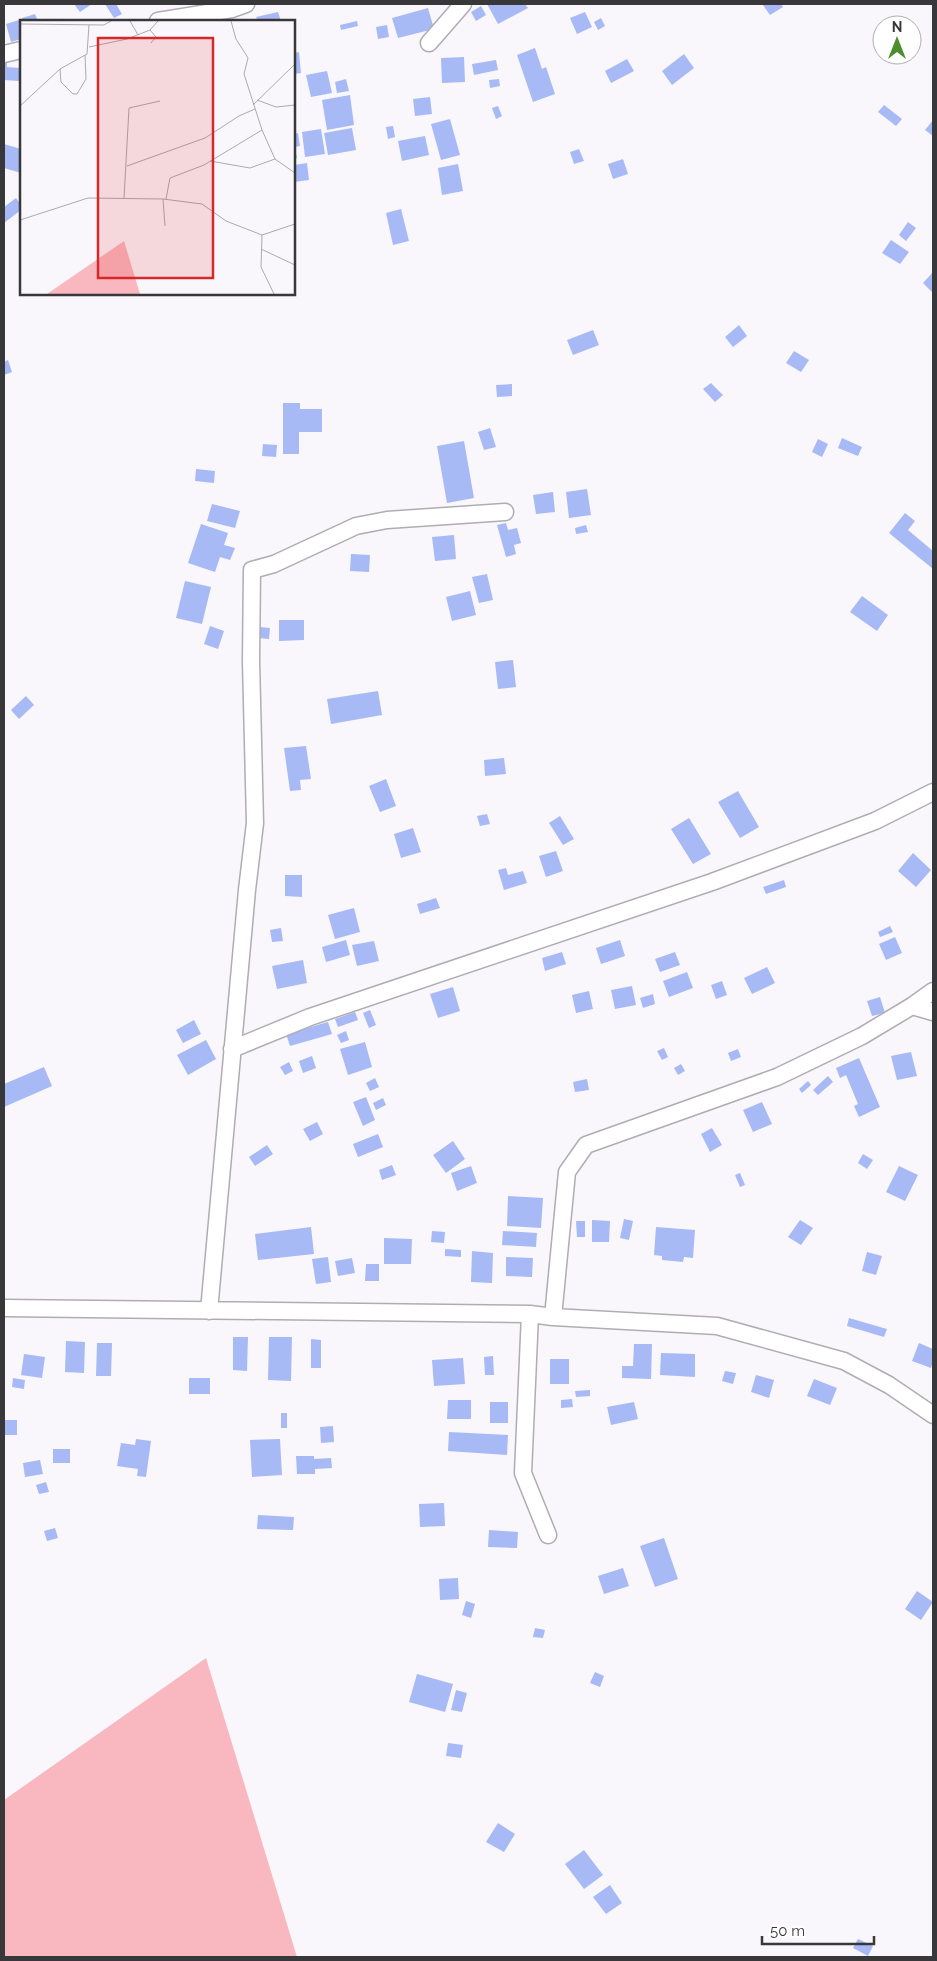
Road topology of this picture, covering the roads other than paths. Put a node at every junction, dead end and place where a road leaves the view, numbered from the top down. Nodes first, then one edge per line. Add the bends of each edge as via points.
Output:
1 (246, 4) edge
2 (463, 4) edge
3 (164, 20) edge
4 (429, 43) dead end
5 (20, 50) edge
6 (4, 54) edge
7 (505, 512) dead end
8 (933, 792) edge
9 (933, 991) edge
10 (912, 1006) junction
11 (933, 1012) edge
12 (232, 1049) junction
13 (4, 1308) edge
14 (209, 1311) junction
15 (530, 1314) junction
16 (553, 1317) junction
17 (933, 1415) edge
18 (548, 1535) dead end

1 - 3 street
2 - 4 street
5 - 6 street
7 - 12 street via 387,520 356,526 274,564 252,570 255,823
8 - 12 street via 875,821 712,882 310,1017
9 - 10 street
10 - 11 street
10 - 16 street via 862,1036 777,1077 586,1145 567,1172
12 - 14 street
13 - 14 street
14 - 15 street
15 - 16 street
15 - 18 street via 523,1473
16 - 17 street via 717,1326 844,1361 889,1384

